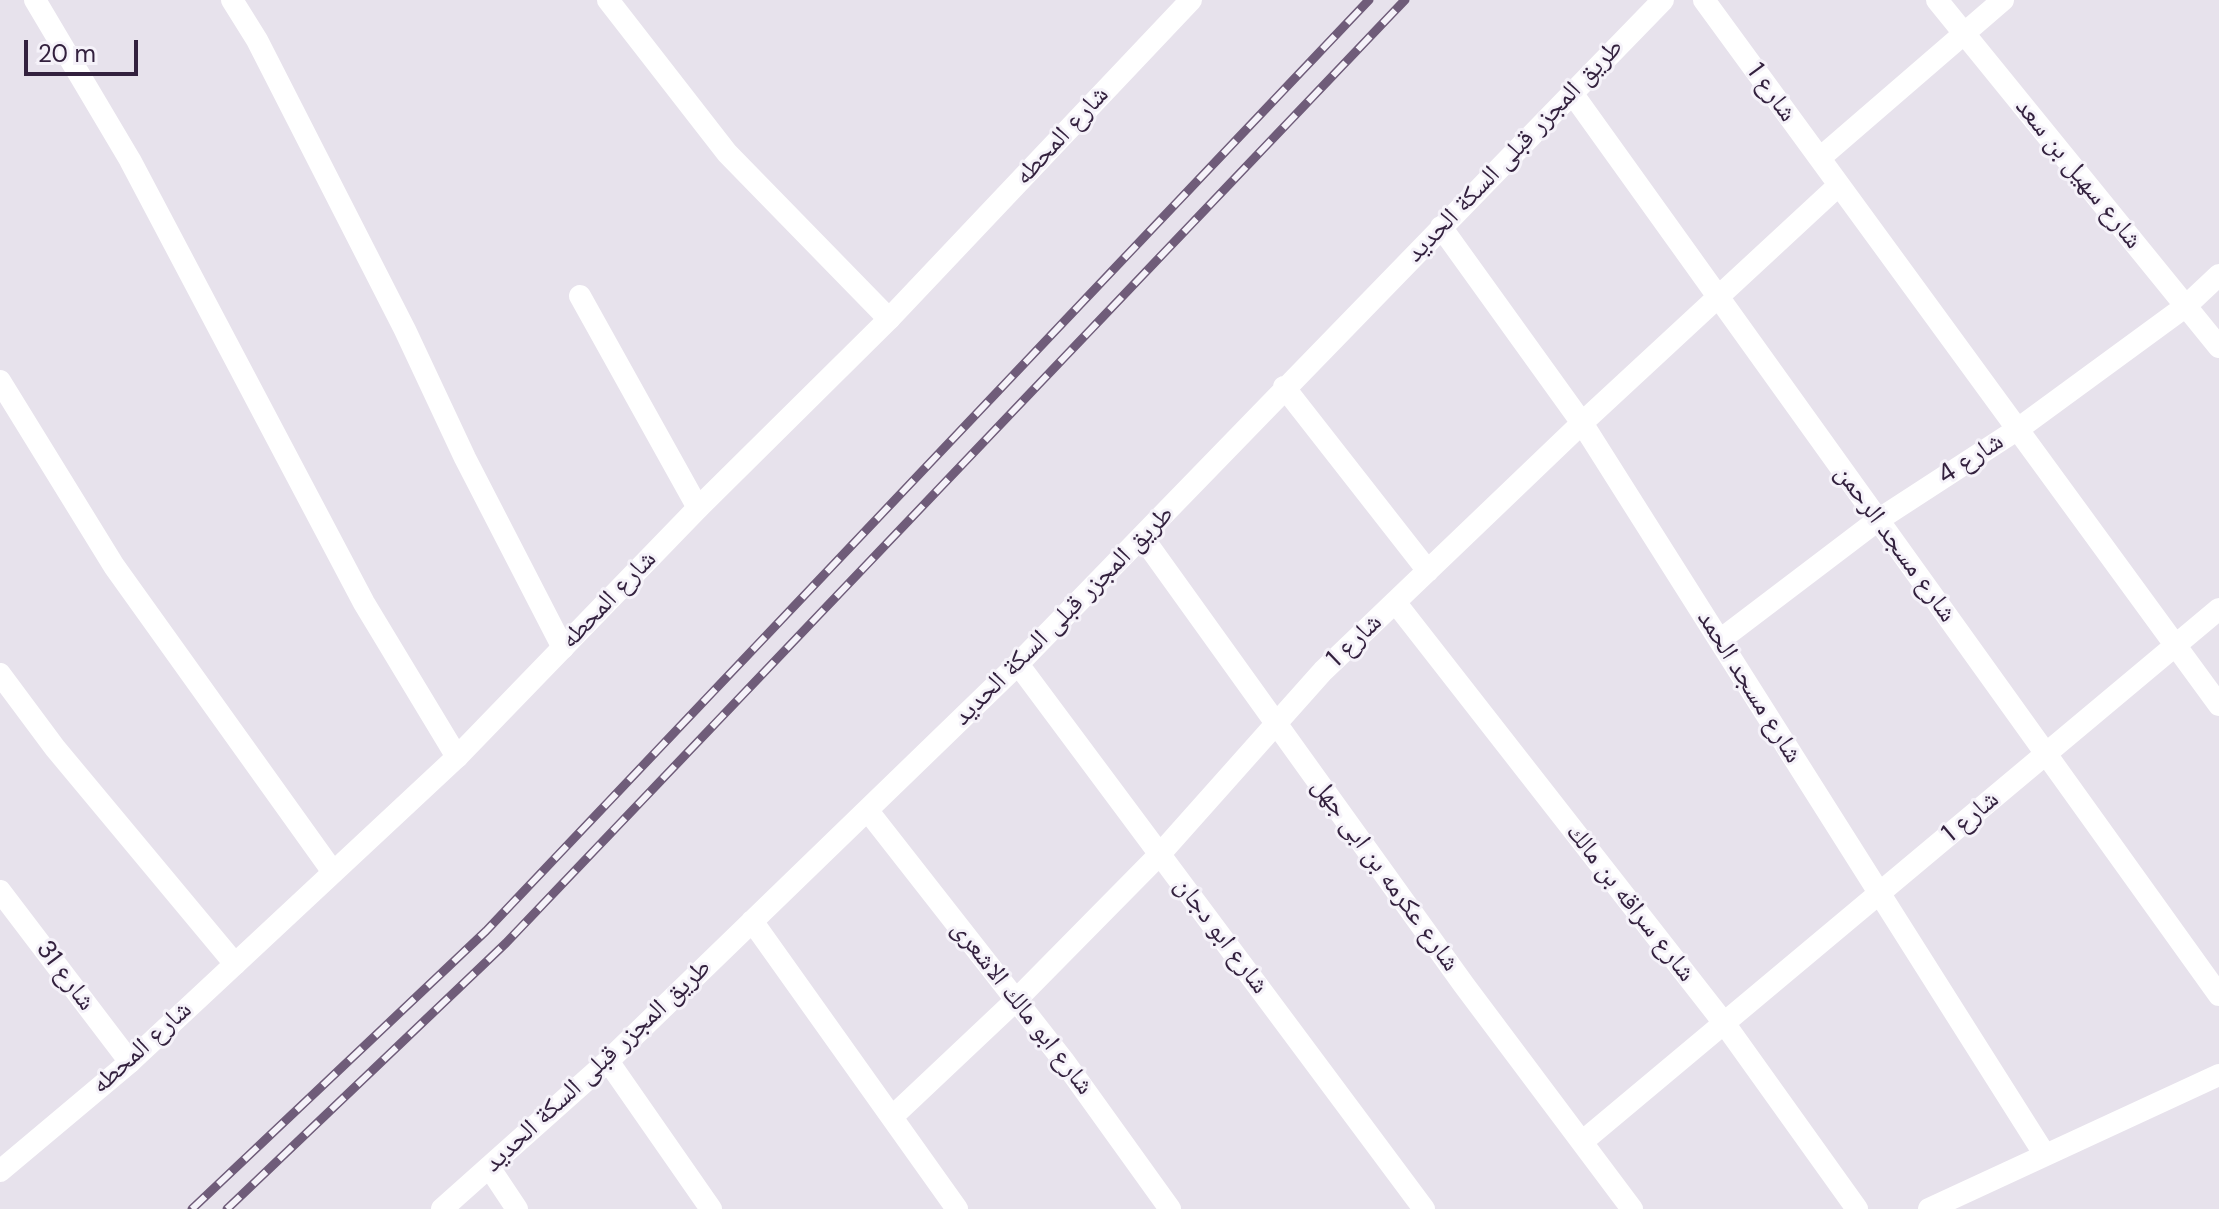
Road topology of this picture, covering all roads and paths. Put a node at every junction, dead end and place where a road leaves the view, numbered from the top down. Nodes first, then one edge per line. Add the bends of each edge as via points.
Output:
1 (35, 0) edge
2 (232, 0) edge
3 (608, 0) edge
4 (1191, 0) edge
5 (1663, 0) edge
6 (1704, 0) edge
7 (1937, 0) edge
8 (2003, 0) edge
9 (1963, 32) junction
10 (1572, 93) junction
11 (1820, 158) junction
12 (1839, 185) junction
13 (1441, 227) junction
14 (2219, 275) edge
15 (580, 296) dead end
16 (1718, 297) junction
17 (2186, 306) junction
18 (889, 319) junction
19 (2219, 347) edge
20 (0, 381) edge
21 (1284, 387) junction
22 (1582, 423) junction
23 (2018, 429) junction
24 (698, 508) junction
25 (1878, 520) junction
26 (1143, 538) junction
27 (1428, 571) junction
28 (1395, 602) junction
29 (2219, 609) edge
30 (1720, 640) junction
31 (2176, 645) junction
32 (563, 648) junction
33 (1018, 664) junction
34 (0, 674) edge
35 (2219, 705) edge
36 (1276, 724) junction
37 (2046, 754) junction
38 (457, 757) junction
39 (868, 811) junction
40 (1160, 854) junction
41 (333, 872) junction
42 (0, 891) edge
43 (1880, 893) junction
44 (752, 921) junction
45 (235, 964) junction
46 (2219, 995) edge
47 (1015, 1001) junction
48 (1724, 1023) junction
49 (608, 1061) junction
50 (130, 1062) junction
51 (2219, 1075) edge
52 (892, 1117) junction
53 (1582, 1142) junction
54 (2045, 1155) junction
55 (489, 1167) junction
56 (0, 1171) edge
57 (442, 1209) edge
58 (517, 1209) edge
59 (711, 1209) edge
60 (957, 1209) edge
61 (1170, 1209) edge
62 (1424, 1209) edge
63 (1632, 1209) edge
64 (1857, 1209) edge
65 (1929, 1209) edge

1 - 38 street via 130,160 364,603
2 - 32 street via 398,316
3 - 18 street via 727,153
4 - 18 street, شارع المحطه
5 - 10 street, طريق المجزر قبلى السكة الحديد
6 - 11 street, شارع 1
7 - 9 street, شارع سهيل بن سعد
8 - 9 street
9 - 11 street
9 - 17 street, شارع سهيل بن سعد
10 - 13 street, طريق المجزر قبلى السكة الحديد
10 - 16 street, شارع مسجد الرحمن
11 - 12 street, شارع 1
12 - 16 street, شارع 1
12 - 23 street, شارع 1
13 - 21 street, طريق المجزر قبلى السكة الحديد
13 - 22 street, شارع مسجد الحمد
14 - 17 street, شارع 4
15 - 24 street
16 - 22 street, شارع 1
16 - 25 street, شارع مسجد الرحمن
17 - 19 street, شارع سهيل بن سعد
17 - 23 street, شارع 4
18 - 24 street, شارع المحطه
20 - 41 street via 114,566
21 - 26 street, طريق المجزر قبلى السكة الحديد
21 - 27 street
22 - 27 street, شارع 1
22 - 30 street, شارع مسجد الحمد
23 - 25 street, شارع 4
23 - 31 street, شارع 1
24 - 32 street, شارع المحطه
25 - 30 street, شارع 4
25 - 37 street, شارع مسجد الرحمن
26 - 33 street, طريق المجزر قبلى السكة الحديد
26 - 36 street, شارع عكرمه بن ابى جهل
27 - 28 street, شارع 1
28 - 36 street, شارع 1
28 - 48 street, شارع سراقه بن مالك
29 - 31 street, شارع 1
30 - 43 street, شارع مسجد الحمد
31 - 35 street, شارع 1
31 - 37 street, شارع 1
32 - 38 street, شارع المحطه
33 - 39 street, طريق المجزر قبلى السكة الحديد
33 - 40 street, شارع ابو دجان
34 - 45 street
36 - 40 street, شارع 1
36 - 53 street, شارع عكرمه بن ابى جهل
37 - 43 street, شارع 1
37 - 46 street, شارع مسجد الرحمن
38 - 41 street, شارع المحطه
39 - 44 street, طريق المجزر قبلى السكة الحديد
39 - 47 street, شارع ابو مالك الاشعرى
40 - 47 street, شارع 1
40 - 62 street, شارع ابو دجان
41 - 45 street, شارع المحطه
42 - 50 street, شارع 31
43 - 48 street, شارع 1
43 - 54 street, شارع مسجد الحمد
44 - 49 street, طريق المجزر قبلى السكة الحديد
44 - 52 street
45 - 50 street, شارع المحطه
47 - 52 street, شارع 1
47 - 61 street, شارع ابو مالك الاشعرى via 1109,1120
48 - 53 street, شارع 1
48 - 64 street, شارع سراقه بن مالك
49 - 55 street, طريق المجزر قبلى السكة الحديد
49 - 59 street
50 - 56 street, شارع المحطه
51 - 54 street
52 - 60 street
53 - 63 street, شارع عكرمه بن ابى جهل
54 - 65 street
55 - 57 street, طريق المجزر قبلى السكة الحديد
55 - 58 street

